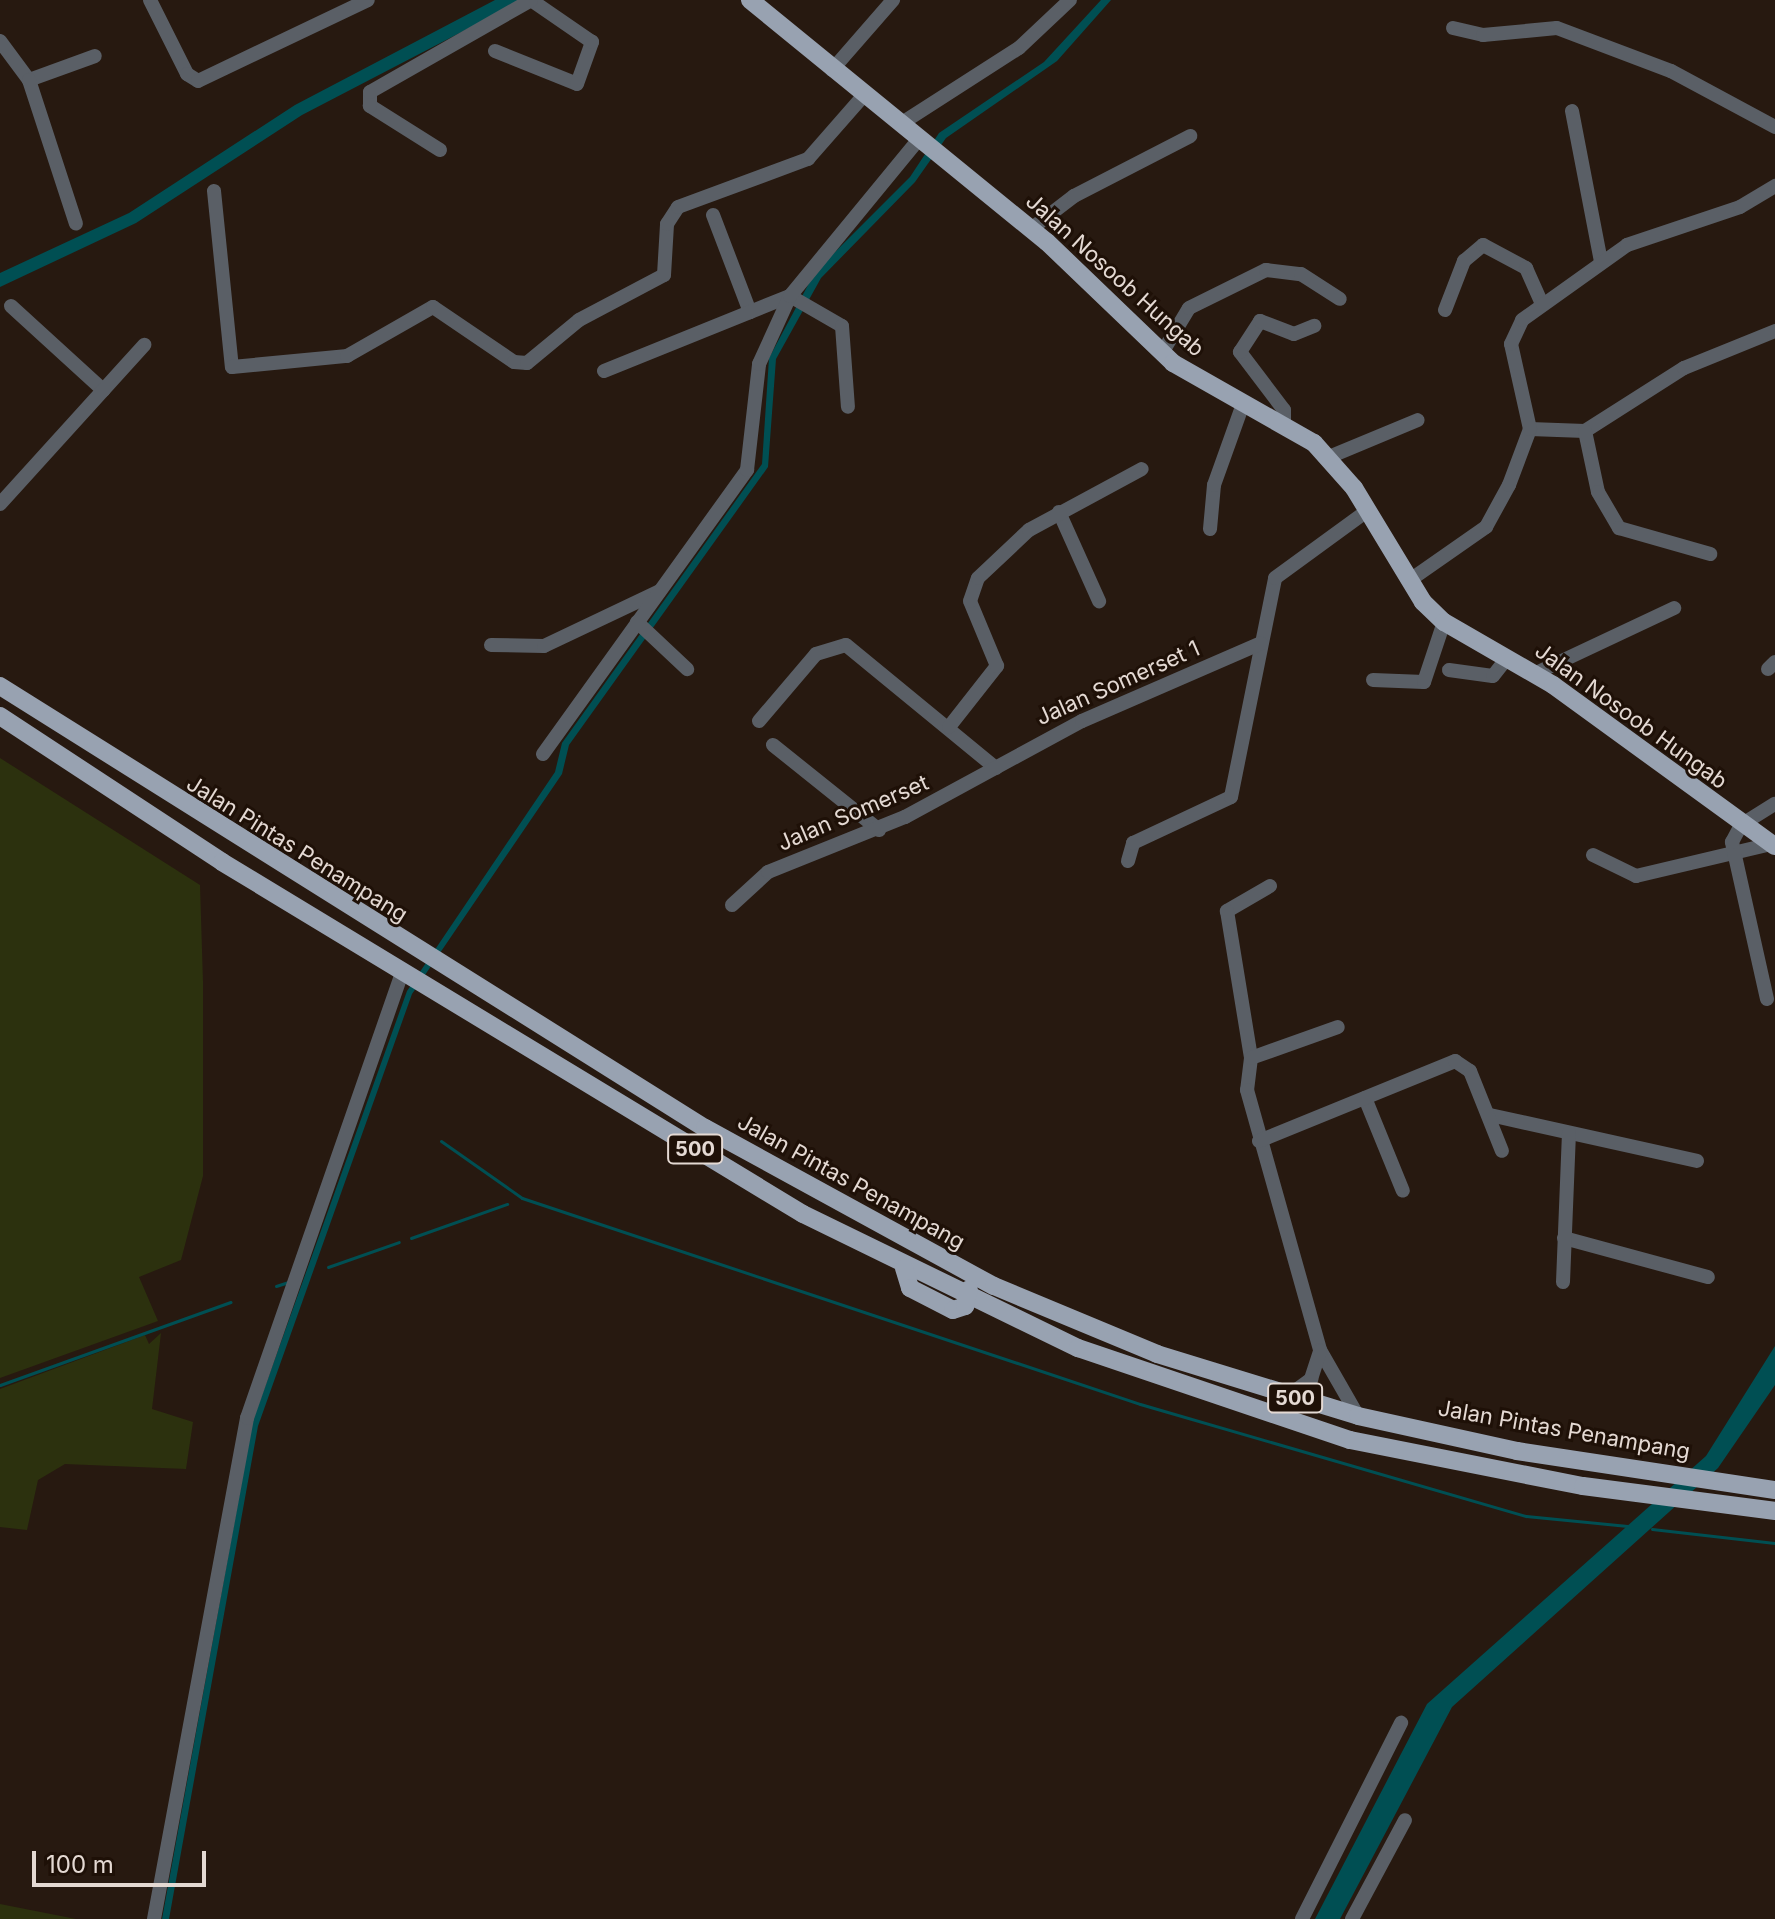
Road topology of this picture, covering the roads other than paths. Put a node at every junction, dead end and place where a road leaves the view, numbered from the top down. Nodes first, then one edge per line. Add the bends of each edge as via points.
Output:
1 (150, 0) edge
2 (368, 0) edge
3 (531, 0) edge
4 (750, 0) edge
5 (893, 0) edge
6 (1070, 0) edge
7 (1453, 28) dead end
8 (0, 41) edge
9 (495, 51) dead end
10 (95, 56) dead end
11 (832, 70) junction
12 (29, 80) junction
13 (864, 95) junction
14 (1572, 111) dead end
15 (902, 123) junction
16 (1775, 127) edge
17 (1190, 136) dead end
18 (928, 144) junction
19 (440, 150) dead end
20 (1775, 186) edge
21 (214, 191) dead end
22 (713, 215) dead end
23 (76, 224) dead end
24 (1031, 229) junction
25 (1601, 261) junction
26 (800, 299) junction
27 (1340, 299) dead end
28 (1541, 301) junction
29 (11, 306) dead end
30 (1445, 310) dead end
31 (750, 312) junction
32 (1314, 326) dead end
33 (1775, 331) edge
34 (144, 345) dead end
35 (1162, 353) junction
36 (604, 371) dead end
37 (103, 390) junction
38 (848, 407) dead end
39 (1242, 407) junction
40 (1418, 420) dead end
41 (1284, 423) junction
42 (1530, 429) junction
43 (1585, 431) junction
44 (1329, 457) junction
45 (1142, 469) dead end
46 (3, 495) edge
47 (1367, 511) junction
48 (1059, 512) junction
49 (1210, 529) dead end
50 (1710, 554) dead end
51 (1410, 580) junction
52 (660, 590) junction
53 (1099, 601) dead end
54 (1674, 608) dead end
55 (637, 622) junction
56 (1444, 622) junction
57 (1261, 643) junction
58 (491, 645) dead end
59 (1507, 658) junction
60 (687, 669) dead end
61 (1449, 670) dead end
62 (1534, 674) junction
63 (1373, 680) dead end
64 (0, 686) edge
65 (0, 716) edge
66 (759, 721) dead end
67 (949, 727) junction
68 (773, 745) dead end
69 (543, 754) dead end
70 (996, 768) junction
71 (1775, 804) edge
72 (1741, 825) junction
73 (879, 830) junction
74 (1773, 845) edge
75 (1593, 855) dead end
76 (1735, 856) junction
77 (1128, 861) dead end
78 (1270, 886) dead end
79 (732, 905) dead end
80 (404, 972) junction
81 (1767, 999) dead end
82 (1338, 1027) dead end
83 (1251, 1058) junction
84 (1365, 1098) junction
85 (1490, 1115) junction
86 (1569, 1133) junction
87 (1259, 1141) junction
88 (1502, 1151) dead end
89 (1697, 1161) dead end
90 (1403, 1191) dead end
91 (1564, 1238) junction
92 (940, 1260) junction
93 (1708, 1277) dead end
94 (1563, 1282) dead end
95 (969, 1300) junction
96 (1320, 1350) junction
97 (1221, 1374) junction
98 (1288, 1396) junction
99 (1358, 1416) junction
100 (1289, 1422) junction
101 (1775, 1490) edge
102 (1775, 1511) edge
103 (1401, 1723) dead end
104 (1405, 1820) dead end
105 (154, 1919) edge
106 (1302, 1919) edge
107 (1352, 1919) edge

1 - 2 street via 187,74 205,81
3 - 9 street via 592,42 577,84
3 - 19 street via 367,96
4 - 11 main road, Jalan Nosoob Hungab
5 - 11 street
6 - 15 street via 1019,48
7 - 16 street via 1483,35 1557,28 1671,71
8 - 12 street
10 - 12 street
11 - 13 main road, Jalan Nosoob Hungab
12 - 23 street
13 - 15 main road, Jalan Nosoob Hungab
13 - 21 street via 808,159 678,207 667,224 664,275 579,320 527,363 514,362 433,307 347,356 232,367
14 - 25 street
15 - 18 main road, Jalan Nosoob Hungab
17 - 24 street via 1074,196
18 - 24 main road, Jalan Nosoob Hungab
18 - 26 street
20 - 25 street
22 - 31 street
24 - 35 main road, Jalan Nosoob Hungab
25 - 28 street
26 - 31 street
26 - 38 street via 842,326
26 - 52 street via 759,364 747,470
27 - 35 street via 1301,274 1266,270 1189,308
28 - 30 street via 1526,268 1483,245 1464,261
28 - 42 street via 1511,344
29 - 37 street
31 - 36 street
32 - 41 street via 1294,334 1260,321 1240,352 1284,410
33 - 43 street via 1684,368
34 - 37 street
35 - 39 main road, Jalan Nosoob Hungab
37 - 46 street
39 - 41 main road, Jalan Nosoob Hungab
39 - 49 street via 1214,485
40 - 44 street
41 - 44 main road, Jalan Nosoob Hungab
42 - 43 street
42 - 51 street via 1486,527
43 - 50 street via 1598,492 1619,528
44 - 47 main road, Jalan Nosoob Hungab
45 - 48 street
47 - 51 main road, Jalan Nosoob Hungab
47 - 57 street via 1279,571
48 - 53 street
48 - 67 street via 1029,530 973,586 973,610 997,666
51 - 56 main road, Jalan Nosoob Hungab
52 - 55 street
52 - 58 street via 544,646
54 - 62 street
55 - 60 street via 653,644
55 - 69 street
56 - 59 main road, Jalan Nosoob Hungab
56 - 63 street via 1424,682
57 - 70 street, Jalan Somerset 1 via 1082,721
57 - 77 street via 1231,797 1133,843
59 - 61 street via 1493,676
59 - 62 main road, Jalan Nosoob Hungab
62 - 72 main road, Jalan Nosoob Hungab
64 - 92 main road, Jalan Pintas Penampang / 500 via 705,1128
65 - 80 main road, Jalan Pintas Penampang / 500
66 - 67 street via 816,654 846,645
67 - 70 street
68 - 73 street
70 - 73 street, Jalan Somerset
71 - 72 street
72 - 74 main road, Jalan Nosoob Hungab
72 - 76 street
73 - 79 street, Jalan Somerset via 768,872
74 - 76 street
75 - 76 street via 1636,876
76 - 81 street
78 - 83 street via 1227,911
80 - 95 main road, Jalan Pintas Penampang / 500 via 904,1268
80 - 105 street via 247,1418
82 - 83 street
83 - 87 street via 1247,1090
84 - 85 street via 1455,1061 1470,1071
84 - 87 street
84 - 90 street
85 - 86 street
85 - 88 street
86 - 89 street
86 - 91 street
87 - 96 street
91 - 93 street
91 - 94 street
92 - 95 main road via 968,1286
92 - 97 main road, Jalan Pintas Penampang / 500 via 1089,1327
95 - 100 main road, Jalan Pintas Penampang / 500 via 1104,1358
96 - 98 street via 1311,1379
96 - 99 street
97 - 98 main road, Jalan Pintas Penampang / 500
97 - 100 main road via 1231,1397
98 - 99 main road, Jalan Pintas Penampang / 500
99 - 101 main road, Jalan Pintas Penampang / 500
100 - 102 main road, Jalan Pintas Penampang / 500 via 1494,1470
103 - 106 street
104 - 107 street

